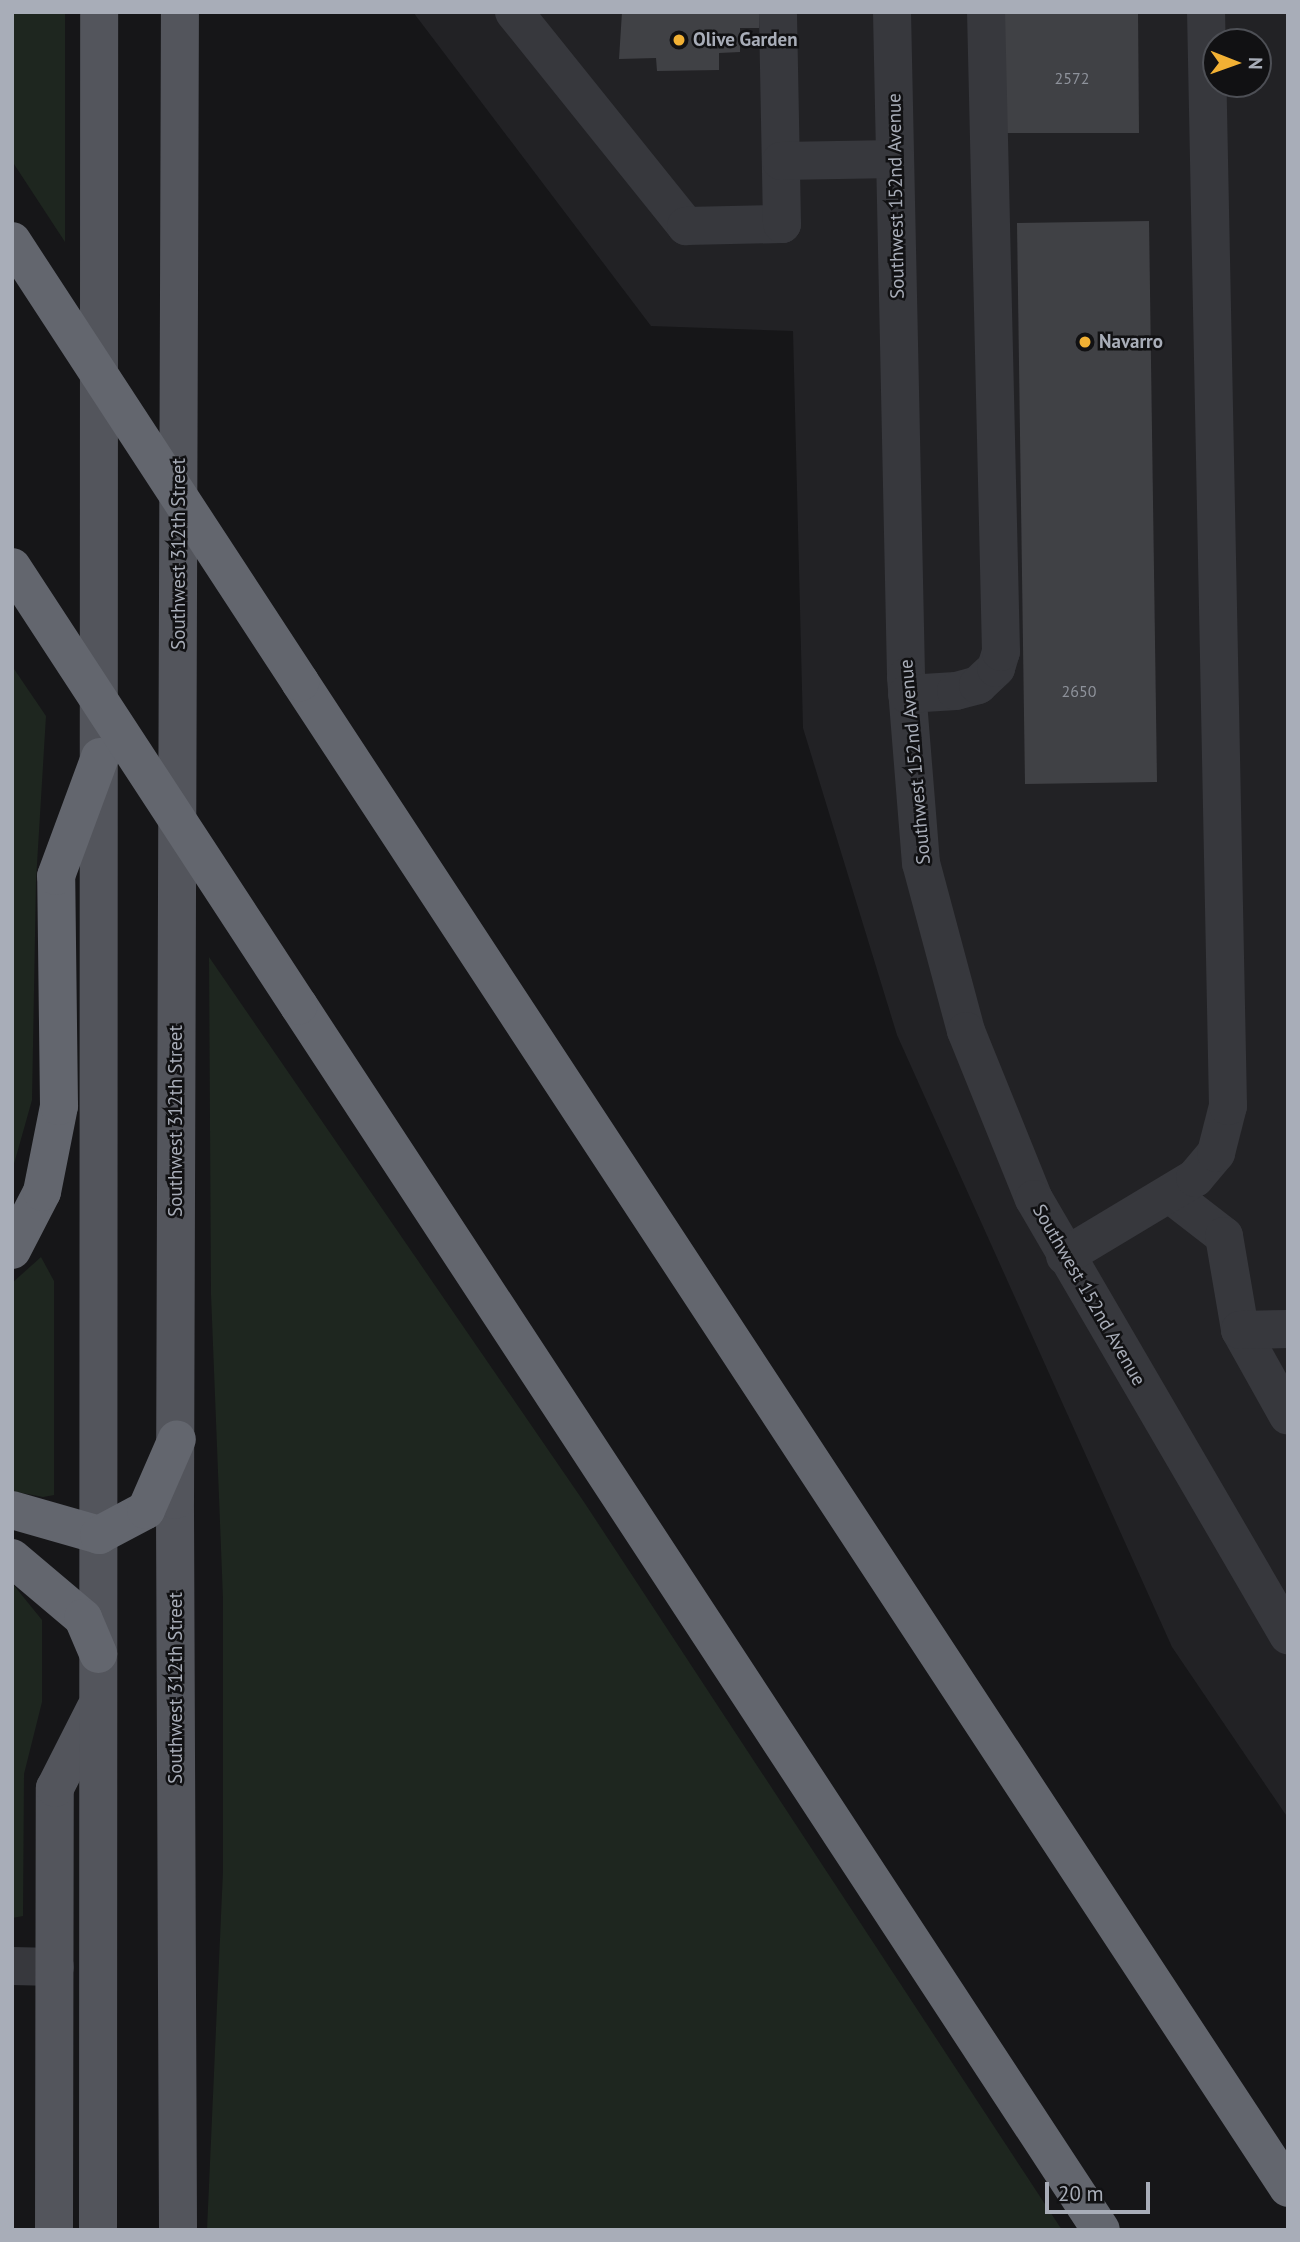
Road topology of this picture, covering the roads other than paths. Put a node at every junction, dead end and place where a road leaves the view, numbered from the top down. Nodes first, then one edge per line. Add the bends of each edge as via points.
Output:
1 (99, 12) edge
2 (180, 12) edge
3 (514, 12) edge
4 (778, 12) edge
5 (892, 12) edge
6 (986, 12) edge
7 (1206, 12) edge
8 (895, 159) junction
9 (781, 161) junction
10 (12, 241) edge
11 (12, 567) edge
12 (907, 694) junction
13 (100, 757) junction
14 (1171, 1195) junction
15 (12, 1250) edge
16 (1065, 1256) junction
17 (1288, 1329) edge
18 (1240, 1330) junction
19 (1288, 1416) edge
20 (177, 1438) junction
21 (12, 1510) edge
22 (99, 1535) junction
23 (12, 1558) edge
24 (1288, 1635) edge
25 (98, 1654) junction
26 (99, 1700) junction
27 (12, 1966) edge
28 (55, 1967) junction
29 (1288, 2189) edge
30 (54, 2230) edge
31 (98, 2230) edge
32 (178, 2230) edge
33 (1101, 2230) edge

1 - 13 main road
2 - 20 main road, Southwest 312th Street
3 - 9 street via 686,226 782,224
4 - 9 street
5 - 8 street, Southwest 152nd Avenue
6 - 12 street via 1001,652 996,668 978,685
7 - 14 street via 1228,1106 1216,1153 1195,1178
8 - 9 street
8 - 12 street, Southwest 152nd Avenue
10 - 29 highway, bridge
11 - 33 highway, bridge
12 - 16 street, Southwest 152nd Avenue via 921,863 966,1031 1034,1199
13 - 15 highway via 56,876 59,1106 42,1192
13 - 22 main road
14 - 16 street
14 - 18 street via 1224,1236
16 - 24 street, Southwest 152nd Avenue
17 - 18 street
18 - 19 street
20 - 22 highway via 146,1510
20 - 32 main road, Southwest 312th Street
21 - 22 highway
22 - 25 main road
23 - 25 highway via 83,1618
25 - 26 main road
26 - 28 main road via 55,1788
26 - 31 main road
27 - 28 street
28 - 30 main road

